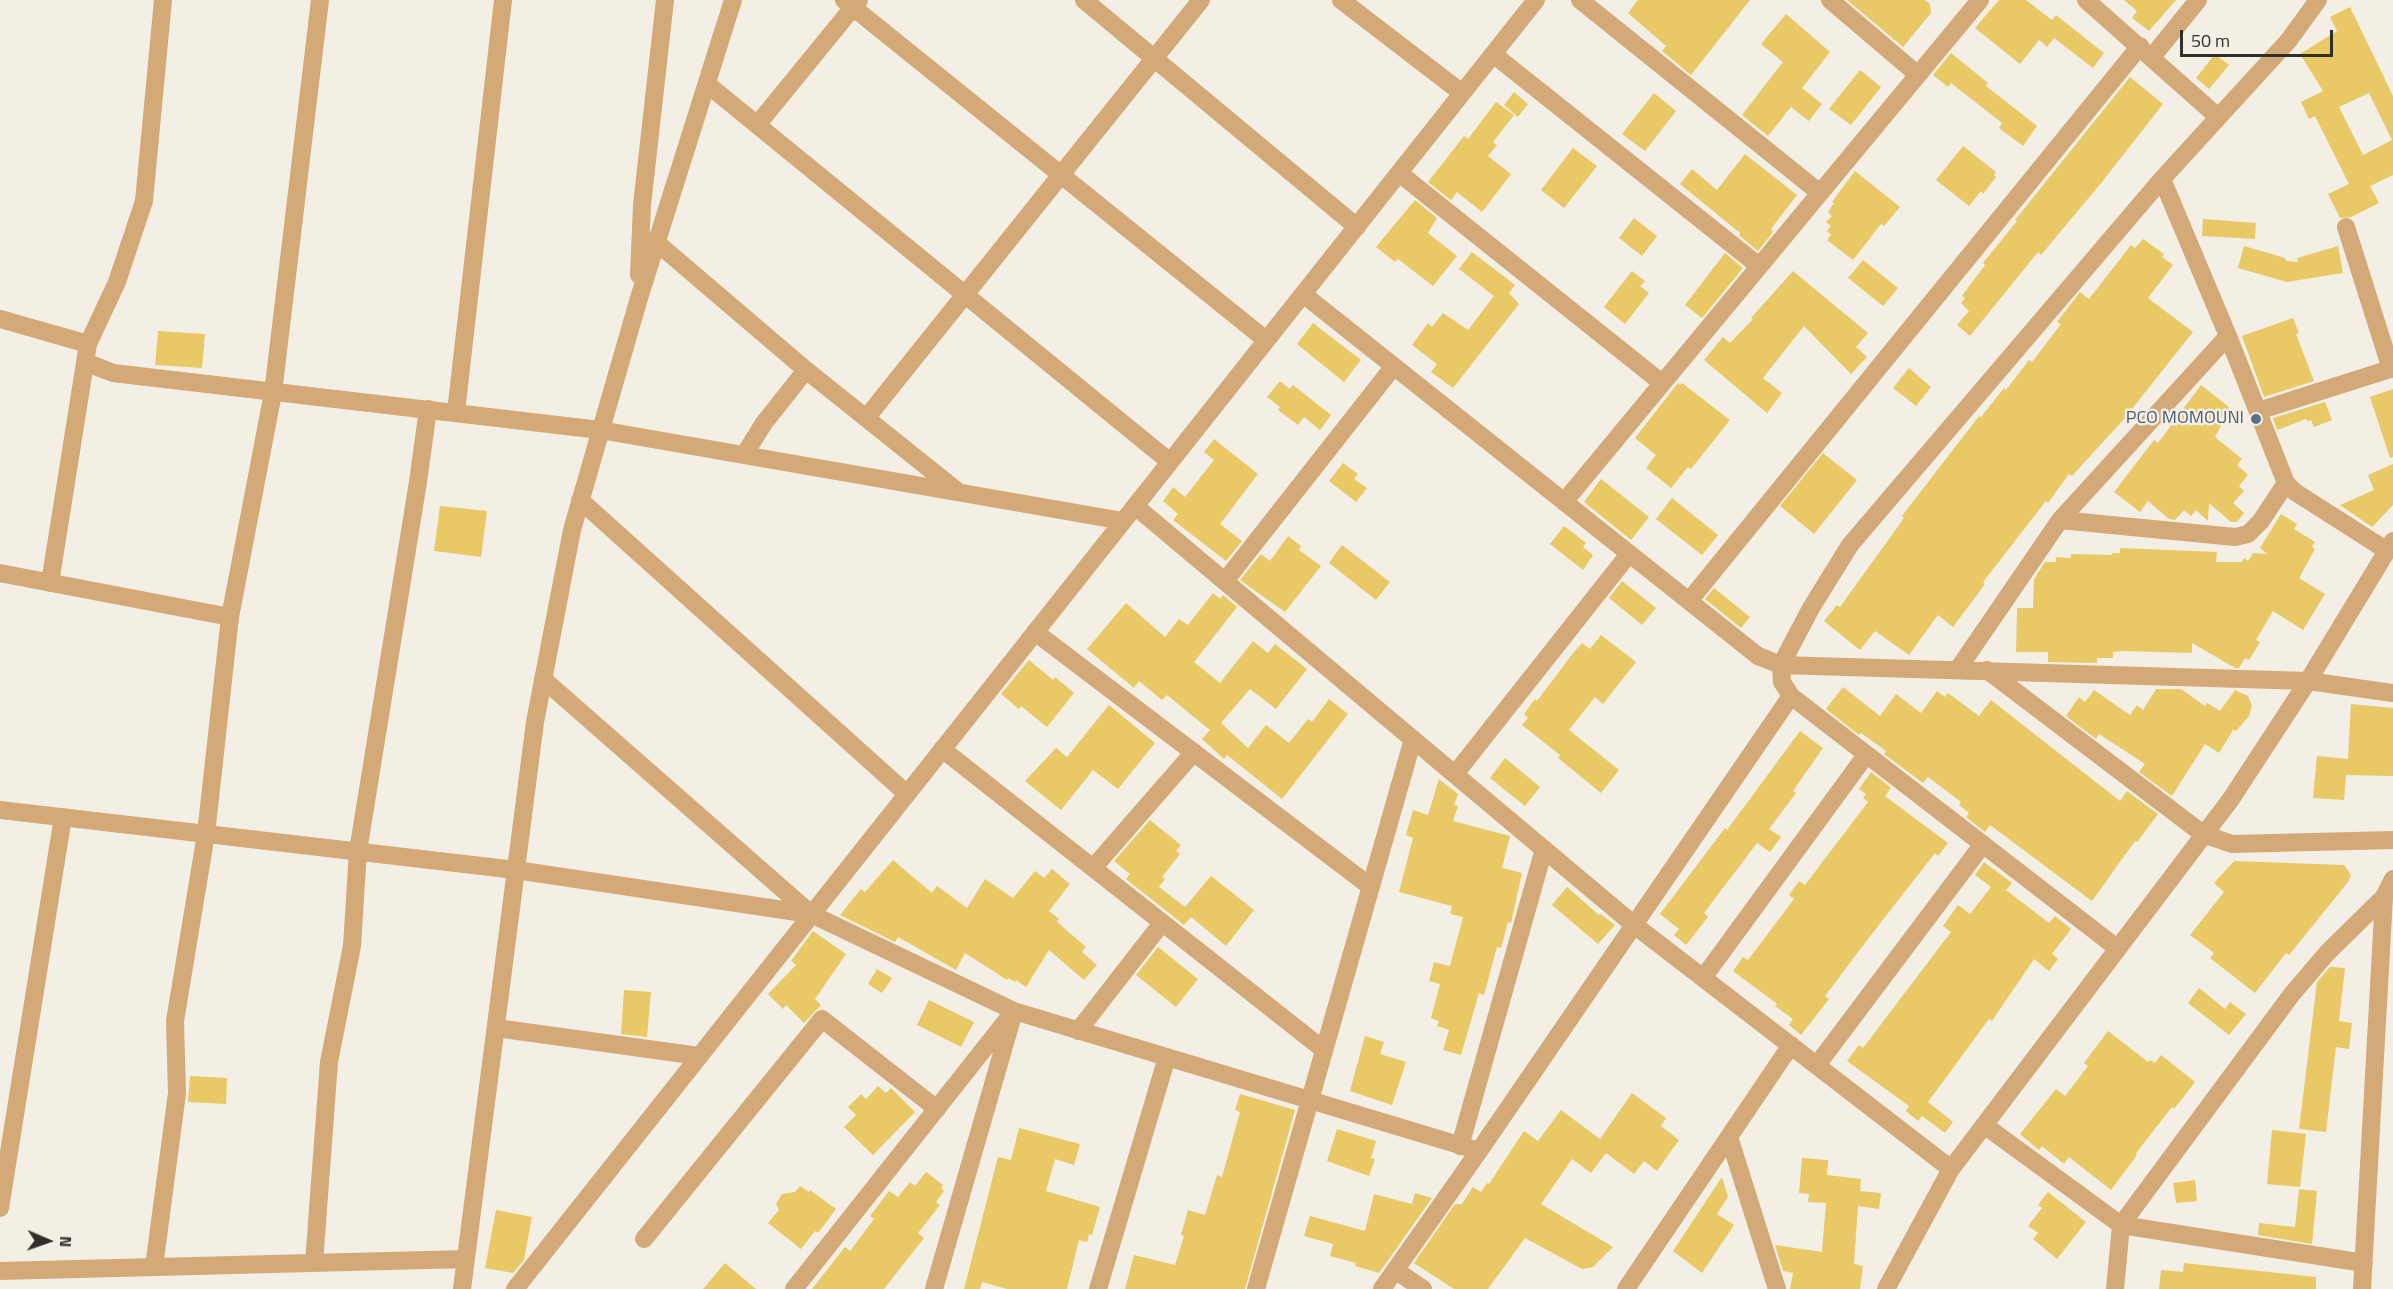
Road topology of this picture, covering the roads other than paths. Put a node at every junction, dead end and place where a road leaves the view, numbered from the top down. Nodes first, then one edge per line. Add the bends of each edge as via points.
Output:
1 (163, 0) edge
2 (320, 0) edge
3 (503, 0) edge
4 (664, 0) edge
5 (734, 0) edge
6 (1084, 0) edge
7 (1201, 0) edge
8 (1341, 0) edge
9 (1536, 0) edge
10 (1580, 0) edge
11 (1830, 0) edge
12 (1980, 0) edge
13 (2086, 0) edge
14 (2198, 0) edge
15 (2318, 0) edge
16 (852, 2) edge
17 (2146, 52) junction
18 (1493, 54) junction
19 (1154, 58) junction
20 (1918, 75) junction
21 (707, 84) junction
22 (1462, 93) junction
23 (2218, 117) junction
24 (757, 125) junction
25 (1399, 173) junction
26 (1061, 175) junction
27 (2162, 179) junction
28 (1820, 193) junction
29 (1357, 227) junction
30 (2346, 227) dead end
31 (656, 242) junction
32 (1759, 266) junction
33 (965, 294) junction
34 (1303, 294) junction
35 (639, 298) junction
36 (0, 319) edge
37 (2228, 336) junction
38 (1266, 340) junction
39 (88, 344) junction
40 (85, 362) junction
41 (1394, 366) junction
42 (2392, 368) edge
43 (806, 370) junction
44 (1662, 383) junction
45 (273, 393) junction
46 (428, 409) junction
47 (2258, 411) junction
48 (456, 412) junction
49 (867, 417) junction
50 (600, 430) junction
51 (744, 455) junction
52 (1170, 462) junction
53 (2286, 483) junction
54 (957, 492) junction
55 (580, 500) junction
56 (1564, 502) junction
57 (1135, 506) junction
58 (2060, 520) junction
59 (1123, 521) junction
60 (2389, 545) edge
61 (1629, 554) junction
62 (0, 573) edge
63 (1225, 581) junction
64 (50, 583) junction
65 (1689, 601) junction
66 (230, 617) junction
67 (1035, 632) junction
68 (1781, 665) junction
69 (1958, 669) junction
70 (1987, 670) junction
71 (543, 679) junction
72 (2308, 681) junction
73 (2393, 693) edge
74 (1791, 696) junction
75 (1413, 739) junction
76 (942, 749) junction
77 (1194, 752) junction
78 (1866, 755) junction
79 (1455, 774) junction
80 (907, 794) junction
81 (0, 810) edge
82 (63, 818) junction
83 (206, 834) junction
84 (2203, 834) junction
85 (2393, 840) edge
86 (1983, 844) junction
87 (1544, 849) junction
88 (358, 852) junction
89 (1093, 868) junction
90 (516, 870) junction
91 (2393, 879) edge
92 (1371, 886) junction
93 (2384, 897) junction
94 (811, 914) junction
95 (1162, 923) junction
96 (1633, 924) junction
97 (2117, 948) junction
98 (1703, 978) junction
99 (1014, 1011) junction
100 (496, 1028) junction
101 (1078, 1030) junction
102 (1791, 1045) junction
103 (1324, 1050) junction
104 (699, 1056) junction
105 (1167, 1057) junction
106 (1817, 1065) junction
107 (1310, 1100) junction
108 (937, 1109) junction
109 (1984, 1125) junction
110 (1729, 1137) junction
111 (1460, 1146) junction
112 (1479, 1151) junction
113 (1951, 1169) junction
114 (0, 1208) edge
115 (2121, 1224) junction
116 (644, 1239) dead end
117 (466, 1260) junction
118 (314, 1263) junction
119 (2364, 1263) junction
120 (154, 1267) junction
121 (1395, 1270) junction
122 (0, 1271) edge
123 (462, 1289) edge
124 (515, 1289) edge
125 (794, 1289) edge
126 (934, 1289) edge
127 (1098, 1289) edge
128 (1257, 1289) edge
129 (1382, 1289) edge
130 (1423, 1289) edge
131 (1626, 1289) edge
132 (1777, 1289) edge
133 (1886, 1289) edge
134 (2115, 1289) edge
135 (2362, 1289) edge

1 - 39 street via 144,201 117,282
2 - 45 street
3 - 48 street
4 - 35 street via 642,206
5 - 21 street
6 - 19 street
7 - 19 street
8 - 22 street
9 - 18 street
10 - 28 street
11 - 20 street
12 - 20 street
13 - 17 street
14 - 17 street
15 - 23 street via 2289,40
16 - 24 street
16 - 26 street
17 - 23 street
17 - 65 street
18 - 22 street
18 - 32 street
19 - 26 street
19 - 29 street
20 - 28 street
21 - 24 street
21 - 31 street
22 - 25 street
23 - 27 street
24 - 33 street
25 - 29 street
25 - 44 street
26 - 33 street
26 - 38 street
27 - 37 street
27 - 68 street via 1850,545
28 - 32 street
29 - 34 street
30 - 42 street
31 - 35 street
31 - 43 street
32 - 44 street
33 - 49 street
33 - 52 street
34 - 38 street
34 - 41 street
35 - 50 street
36 - 39 street
37 - 47 street
37 - 58 street
38 - 52 street
39 - 40 street
40 - 45 street via 112,373
40 - 64 street
41 - 56 street
41 - 63 street
42 - 47 street
43 - 49 street
43 - 51 street
44 - 56 street
45 - 46 street
45 - 66 street
46 - 48 street
46 - 88 street
47 - 53 street
48 - 50 street
49 - 54 street
50 - 51 street
50 - 55 street
51 - 54 street
52 - 57 street
53 - 58 street via 2248,534 2235,537
53 - 60 street via 2295,492
54 - 59 street
55 - 71 street
55 - 80 street
56 - 61 street
57 - 59 street
57 - 63 street
58 - 69 street
59 - 67 street
60 - 72 street
61 - 65 street
61 - 79 street
62 - 64 street
63 - 75 street
64 - 66 street
65 - 68 street via 1758,656
66 - 83 street
67 - 76 street
67 - 77 street
68 - 69 street
68 - 74 street via 1782,682
69 - 70 street
70 - 72 street
70 - 84 street
71 - 90 street
71 - 94 street
72 - 73 street
72 - 84 street via 2231,799
74 - 78 street
74 - 96 street
75 - 79 street
75 - 92 street
76 - 80 street
76 - 89 street
77 - 89 street
77 - 92 street
78 - 86 street
78 - 98 street
79 - 87 street
80 - 94 street
81 - 82 street
82 - 83 street
82 - 114 street
83 - 88 street
83 - 120 street via 175,1021 177,1093
84 - 85 street via 2232,844
84 - 97 street
86 - 97 street
86 - 106 street
87 - 96 street
87 - 111 street
88 - 90 street
88 - 118 street via 352,946 329,1062
89 - 95 street
90 - 94 street
90 - 100 street
91 - 93 street
92 - 103 street
93 - 115 street via 2292,994
93 - 119 street
94 - 99 street
94 - 104 street
95 - 101 street
95 - 103 street
96 - 98 street
96 - 112 street
97 - 109 street
98 - 102 street
99 - 101 street
99 - 108 street
99 - 126 street
100 - 104 street
100 - 117 street
101 - 105 street
102 - 106 street
102 - 110 street
103 - 107 street
104 - 124 street
105 - 107 street
105 - 127 street
106 - 113 street
107 - 111 street
107 - 128 street
108 - 116 street via 822,1019
108 - 125 street
109 - 113 street
109 - 115 street
110 - 131 street
110 - 132 street
111 - 112 street
112 - 121 street
113 - 133 street
115 - 119 street
115 - 134 street
117 - 118 street
117 - 123 street
118 - 120 street
119 - 135 street
120 - 122 street
121 - 129 street
121 - 130 street

